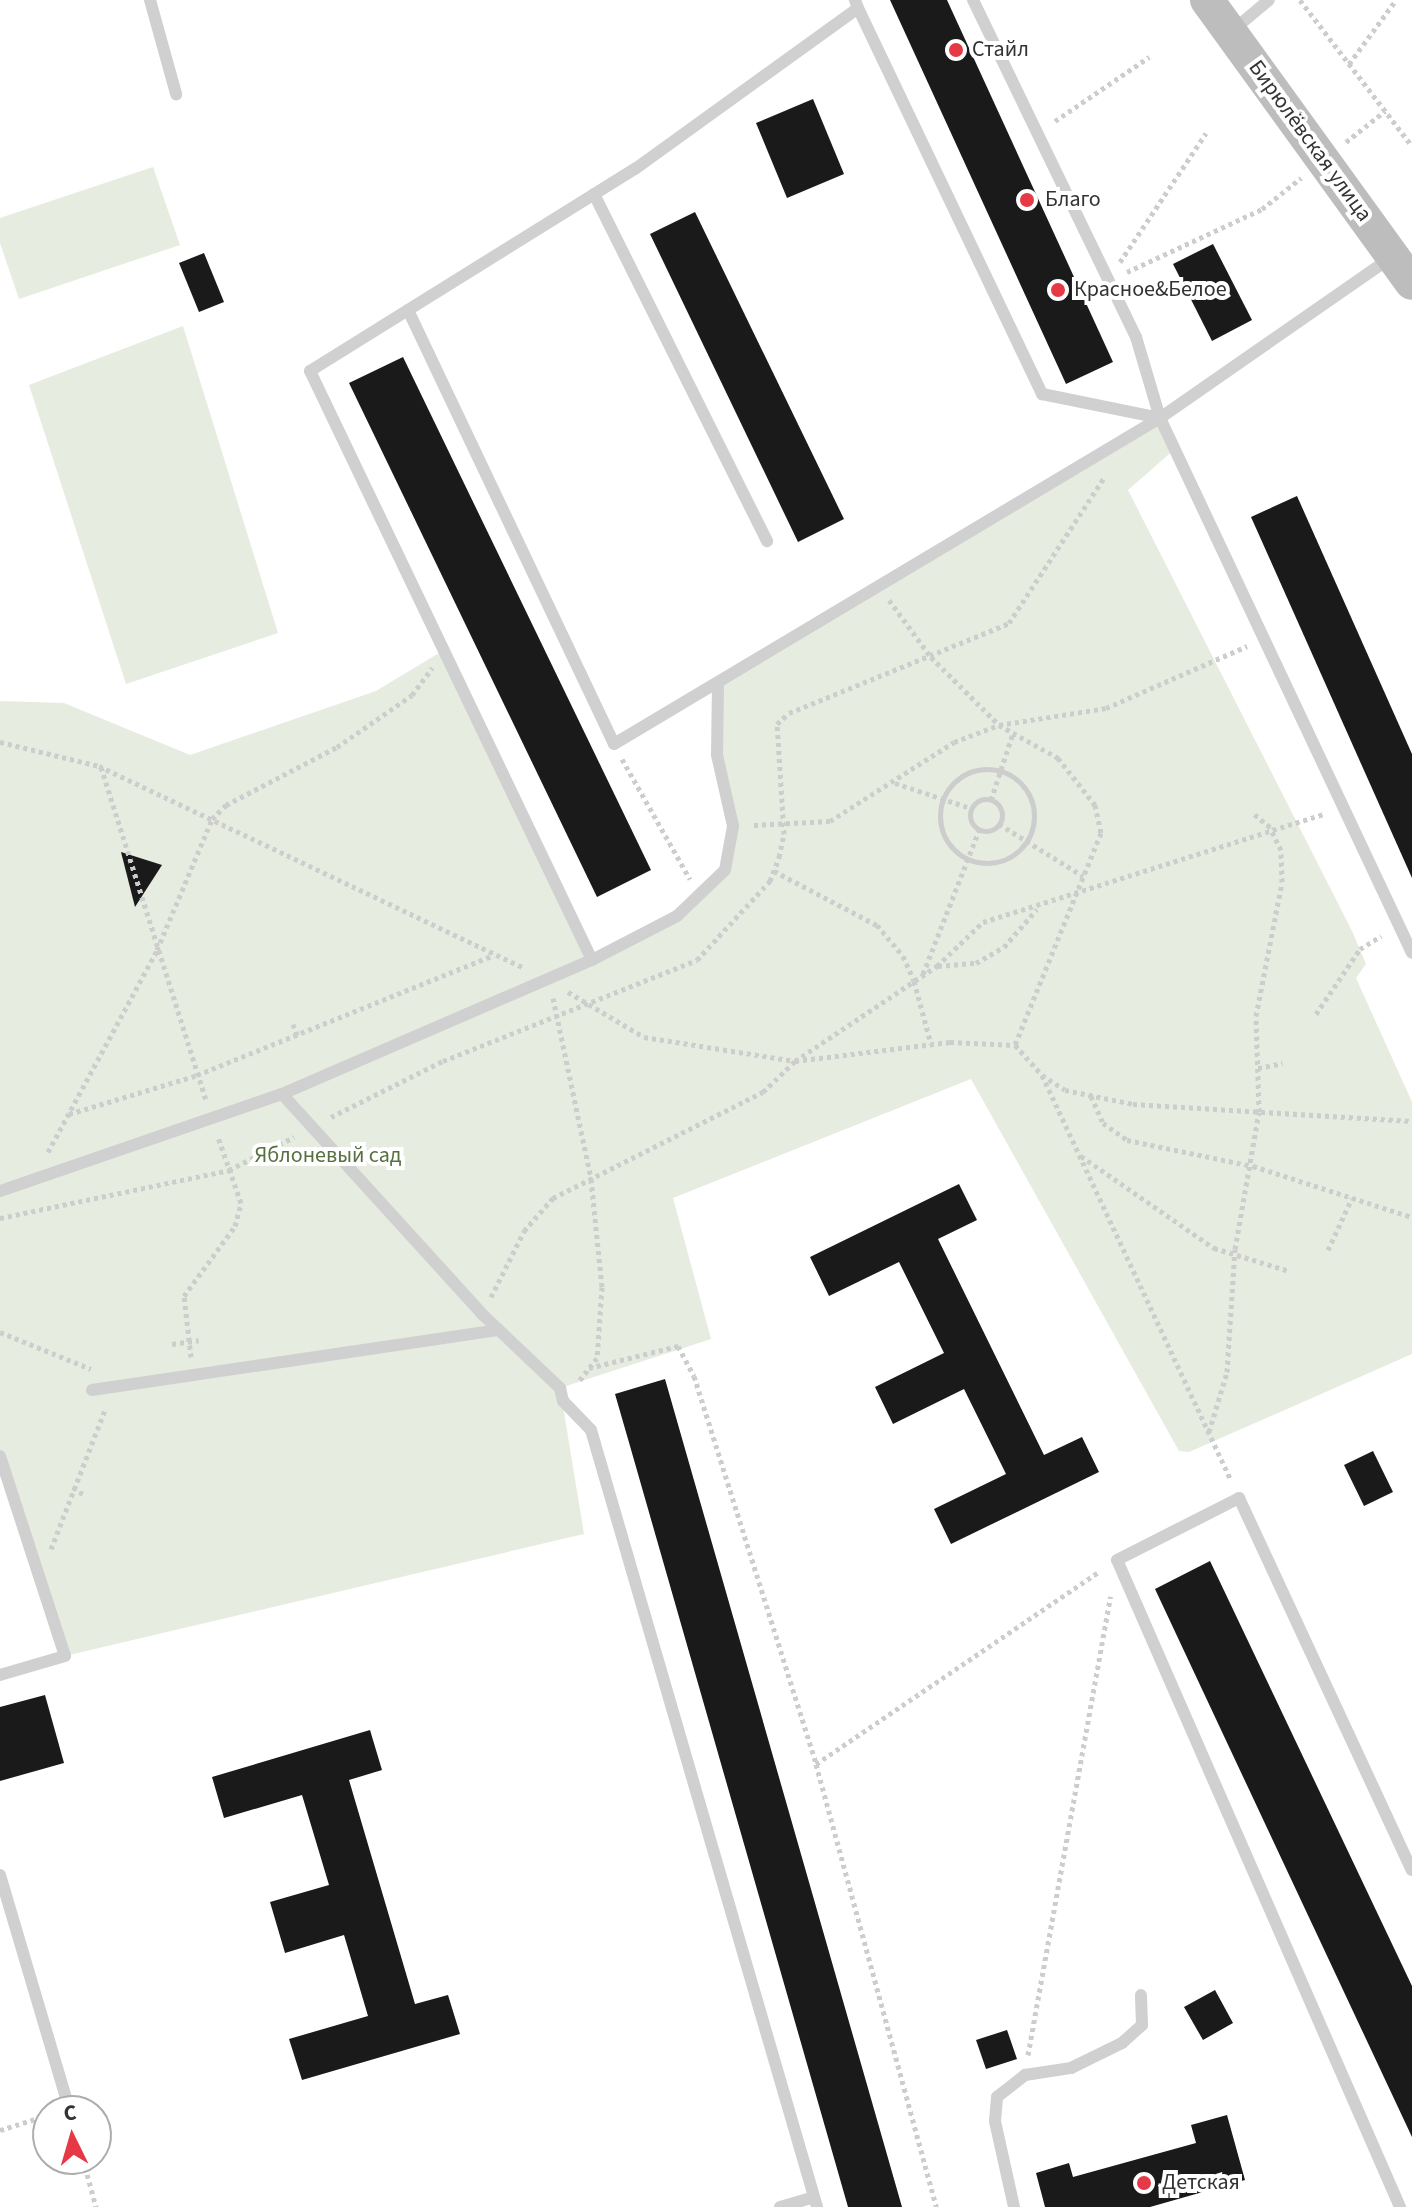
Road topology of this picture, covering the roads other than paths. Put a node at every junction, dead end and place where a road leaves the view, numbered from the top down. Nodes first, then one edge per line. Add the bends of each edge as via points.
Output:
1 (150, 0) edge
2 (973, 0) edge
3 (1207, 0) edge
4 (1269, 0) edge
5 (856, 4) edge
6 (1231, 32) junction
7 (176, 94) dead end
8 (594, 194) junction
9 (1402, 269) edge
10 (408, 310) junction
11 (1160, 418) junction
12 (767, 541) dead end
13 (718, 683) junction
14 (1412, 953) edge
15 (592, 960) junction
16 (282, 1094) junction
17 (0, 1191) edge
18 (498, 1330) junction
19 (92, 1390) dead end
20 (0, 1456) edge
21 (0, 1675) edge
22 (1412, 1870) edge
23 (0, 1875) edge
24 (1141, 1995) dead end
25 (65, 2095) edge
26 (815, 2202) edge
27 (780, 2207) edge
28 (1014, 2207) edge
29 (1400, 2207) edge

1 - 7 lane
2 - 11 lane via 1136,337
3 - 6 street, Бирюлёвская улица
4 - 6 lane
5 - 8 lane
5 - 11 lane via 1042,394
6 - 9 street, Бирюлёвская улица
8 - 10 lane
8 - 12 lane
9 - 11 lane
10 - 13 lane via 614,744
10 - 15 lane via 310,371
11 - 13 lane
11 - 14 lane
13 - 15 lane via 717,755 733,826 725,870 677,916
15 - 16 lane
16 - 17 lane
16 - 18 lane
18 - 19 lane
18 - 26 lane via 560,1388 563,1401 591,1430
20 - 21 lane via 65,1656
22 - 29 lane via 1239,1498 1117,1560
23 - 25 lane
24 - 28 lane via 1142,2025 1122,2043 1071,2068 1025,2075 997,2097 995,2121
26 - 27 lane

